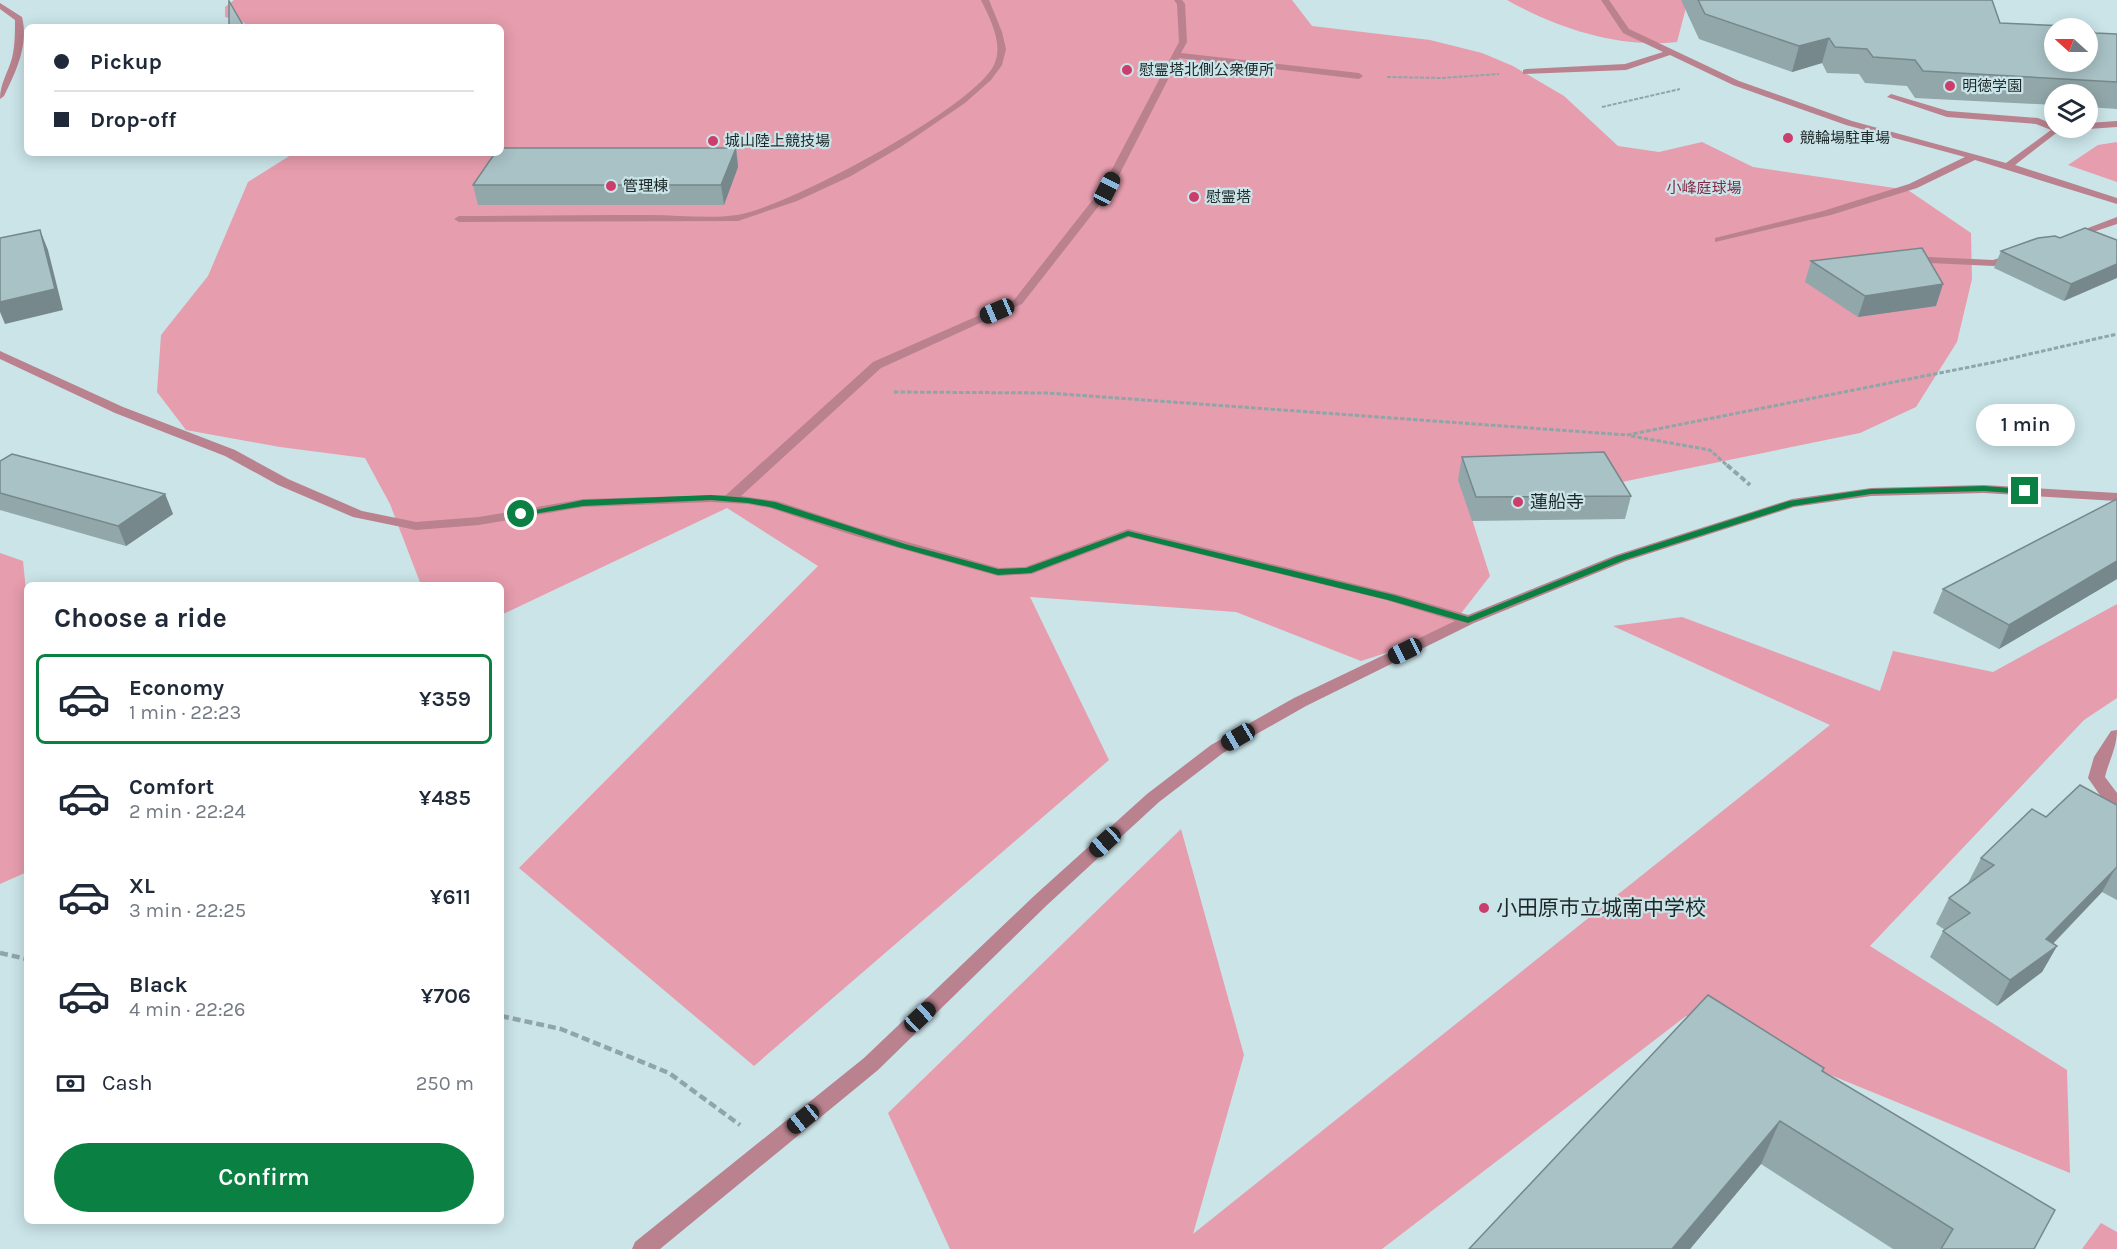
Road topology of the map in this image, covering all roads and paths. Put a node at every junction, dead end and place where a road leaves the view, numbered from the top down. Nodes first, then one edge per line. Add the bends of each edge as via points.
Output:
1 (985, 0) edge
2 (1178, 0) edge
3 (1605, 0) edge
4 (0, 4) edge
5 (1668, 53) junction
6 (1176, 56) junction
7 (1526, 72) joint
8 (1359, 76) joint
9 (1662, 94) dead end
10 (0, 96) edge
11 (1891, 97) dead end
12 (1602, 107) dead end
13 (2044, 123) edge
14 (2117, 124) edge
15 (2098, 125) edge
16 (2044, 138) edge
17 (1974, 157) junction
18 (2008, 166) junction
19 (2117, 201) edge
20 (459, 219) dead end
21 (2117, 220) edge
22 (1719, 240) dead end
23 (2061, 240) edge
24 (2028, 251) edge
25 (1893, 258) edge
26 (2117, 334) edge
27 (0, 355) edge
28 (848, 391) junction
29 (1627, 435) junction
30 (1743, 477) dead end
31 (2117, 497) edge
32 (729, 499) junction
33 (1468, 620) junction
34 (2117, 735) edge
35 (2117, 801) edge
36 (0, 953) edge
37 (24, 957) edge
38 (504, 1017) edge
39 (770, 1146) junction
40 (643, 1249) edge

1 - 20 street via 999,34 999,64 988,77 955,106 866,165 774,208 738,218
2 - 6 street via 1183,42
3 - 5 street via 1626,31
4 - 10 street via 19,19 20,49
5 - 7 street via 1626,67
5 - 17 street via 1786,102
6 - 8 street
6 - 28 street via 1107,189 1018,302 877,365
7 - 8 path via 1442,78
9 - 12 path
11 - 13 street via 1947,114
14 - 15 street
16 - 18 street
17 - 18 street
17 - 22 street via 1912,186 1827,213
18 - 19 street
21 - 23 street
24 - 25 street via 1994,263
26 - 29 path
27 - 32 street via 119,410 230,453 283,482 358,514 416,526 479,521 583,503
28 - 29 path via 1048,393
28 - 32 street
29 - 30 path via 1710,450
31 - 33 street via 1984,489 1871,492 1792,503 1621,558
32 - 33 street via 772,504 998,572 1027,571 1128,533 1391,597
33 - 39 street via 1300,702 1217,749 1153,798 871,1064
34 - 35 street via 2102,757 2096,778
36 - 37 path
38 - 39 path via 561,1029 669,1073
39 - 40 street

